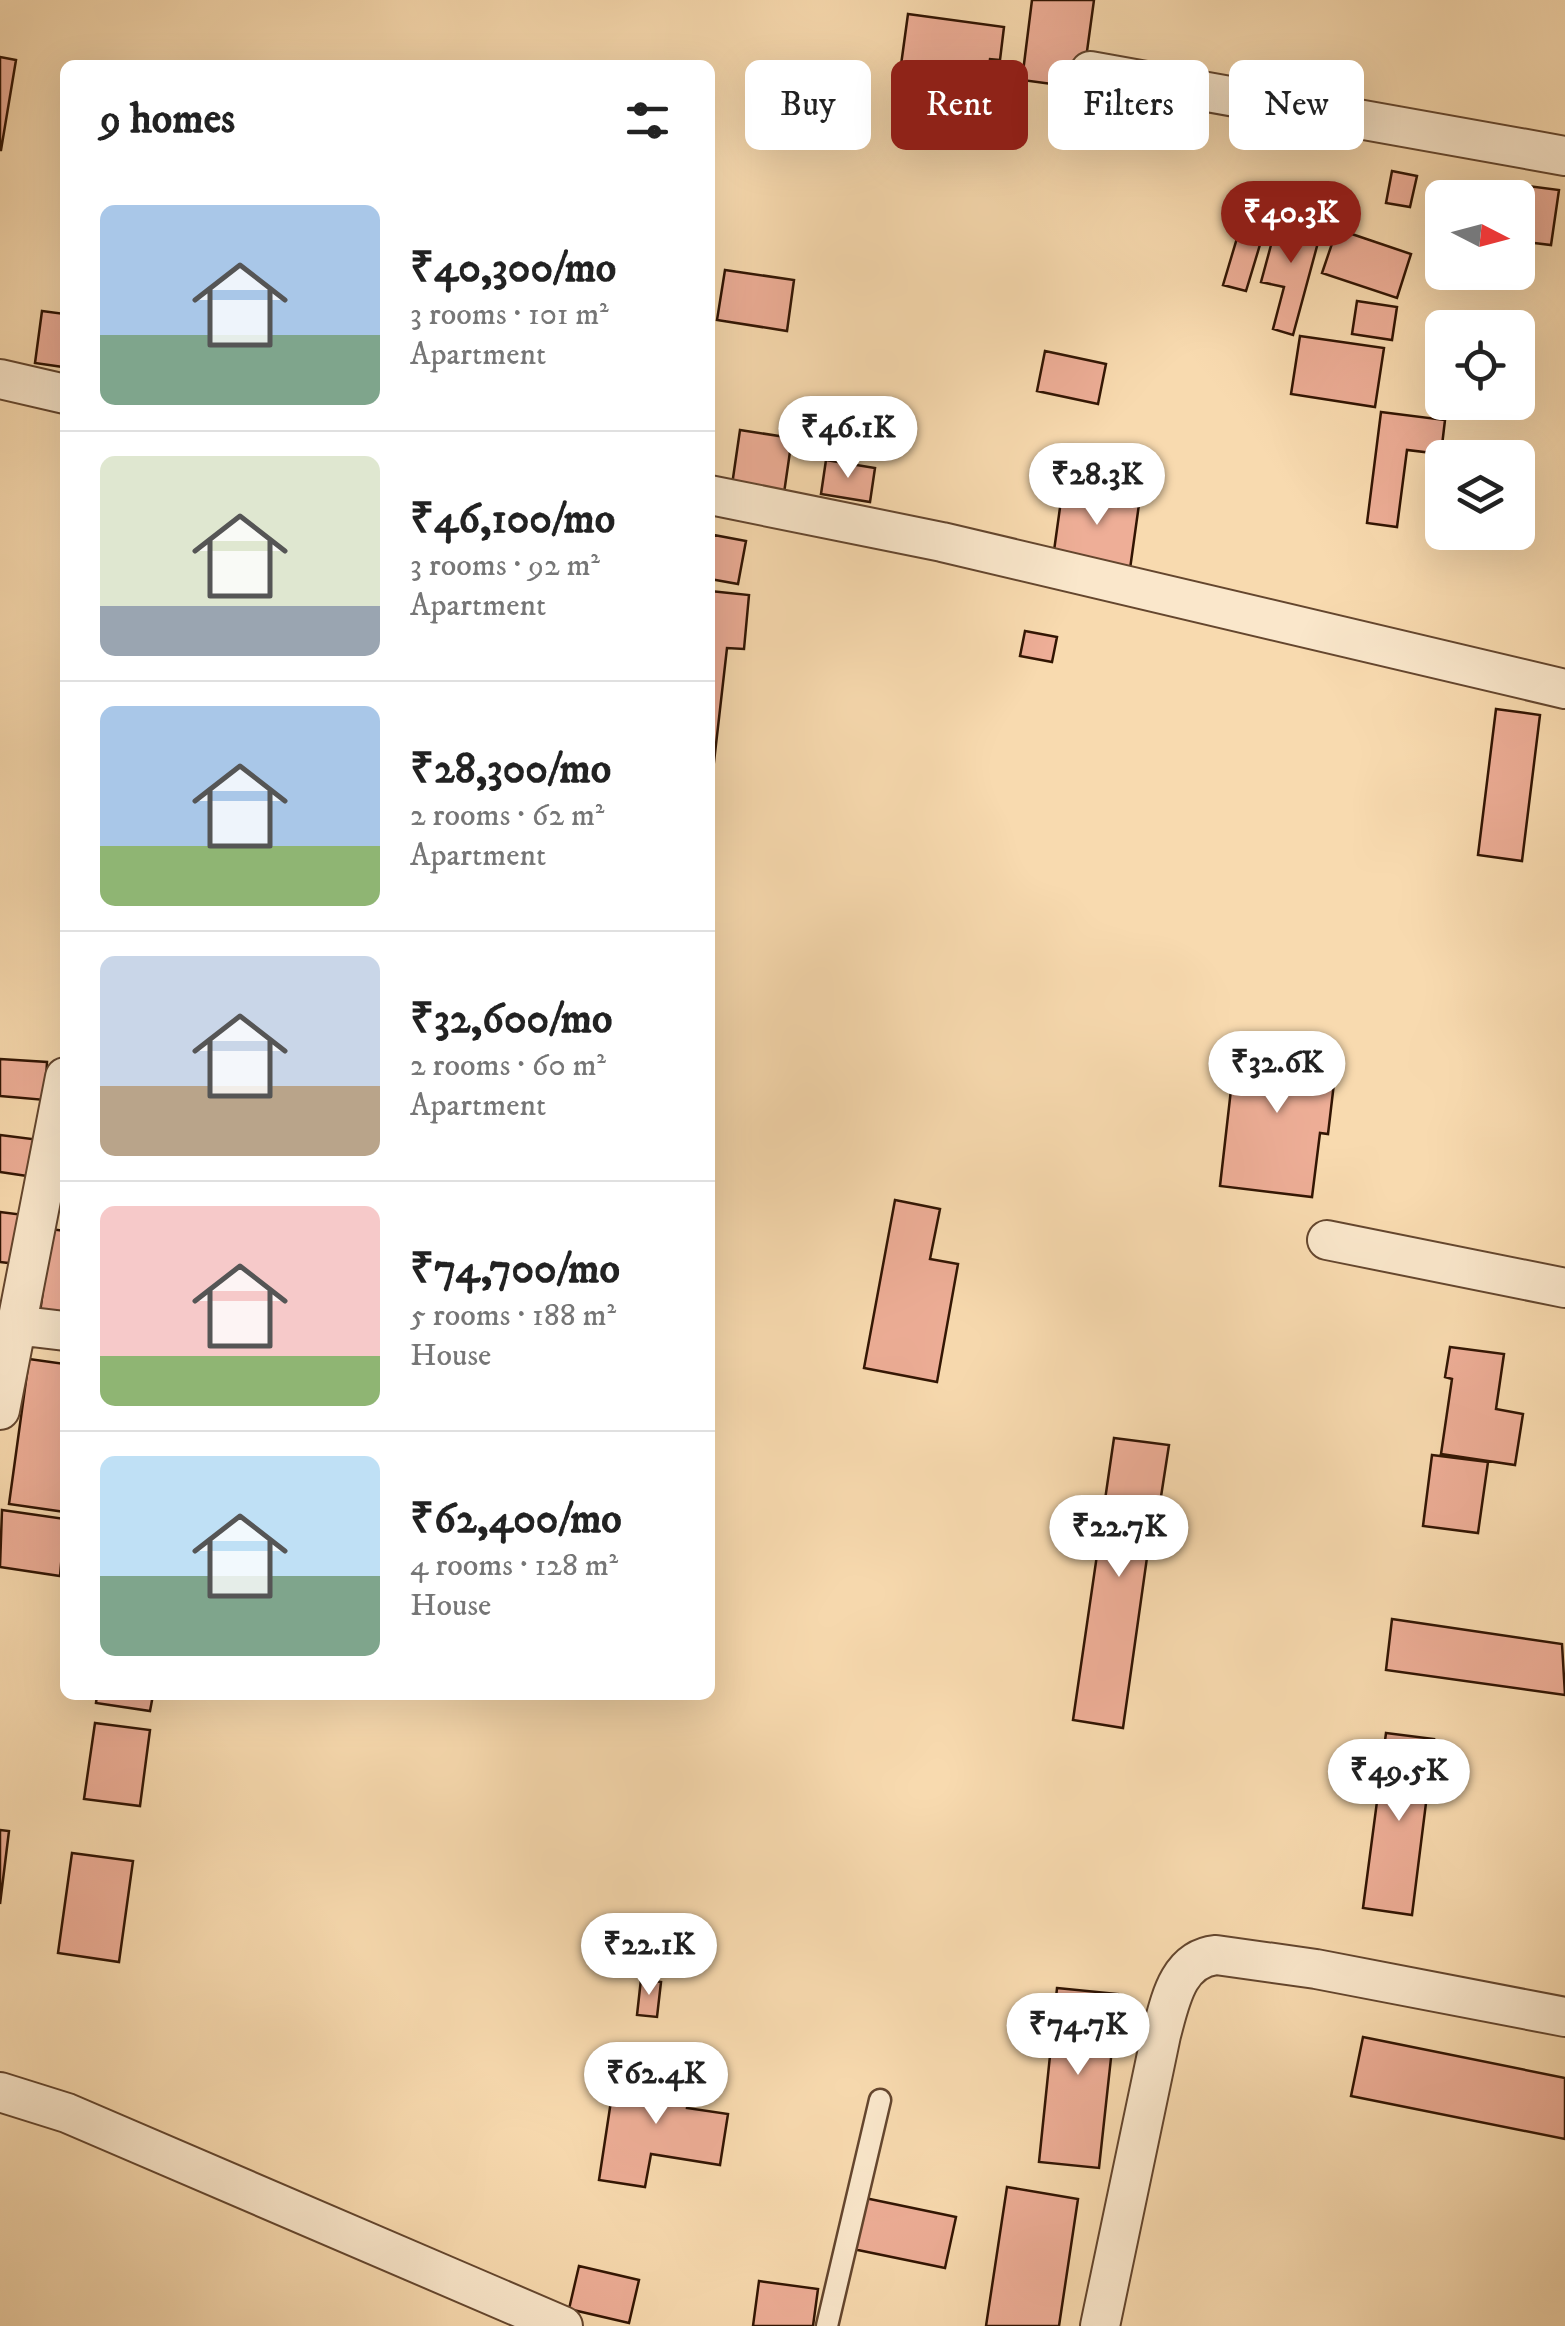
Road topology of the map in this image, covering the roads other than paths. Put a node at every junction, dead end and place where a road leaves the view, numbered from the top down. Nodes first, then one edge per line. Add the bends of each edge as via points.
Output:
1 (1209, 93) edge
2 (1565, 156) edge
3 (0, 379) edge
4 (60, 393) edge
5 (715, 496) edge
6 (1565, 689) edge
7 (60, 1109) edge
8 (1326, 1240) dead end
9 (1565, 1288) edge
10 (15, 1325) junction
11 (60, 1330) edge
12 (0, 1410) edge
13 (1565, 2017) edge
14 (0, 2092) edge
15 (880, 2100) dead end
16 (563, 2326) edge
17 (827, 2326) edge
18 (1100, 2326) edge

1 - 2 street
3 - 4 street
5 - 6 street via 942,542
7 - 10 street
8 - 9 street
10 - 11 street
10 - 12 street
13 - 18 street via 1300,1966 1200,1956 1174,1990 1161,2035
14 - 16 street via 67,2113
15 - 17 lane

